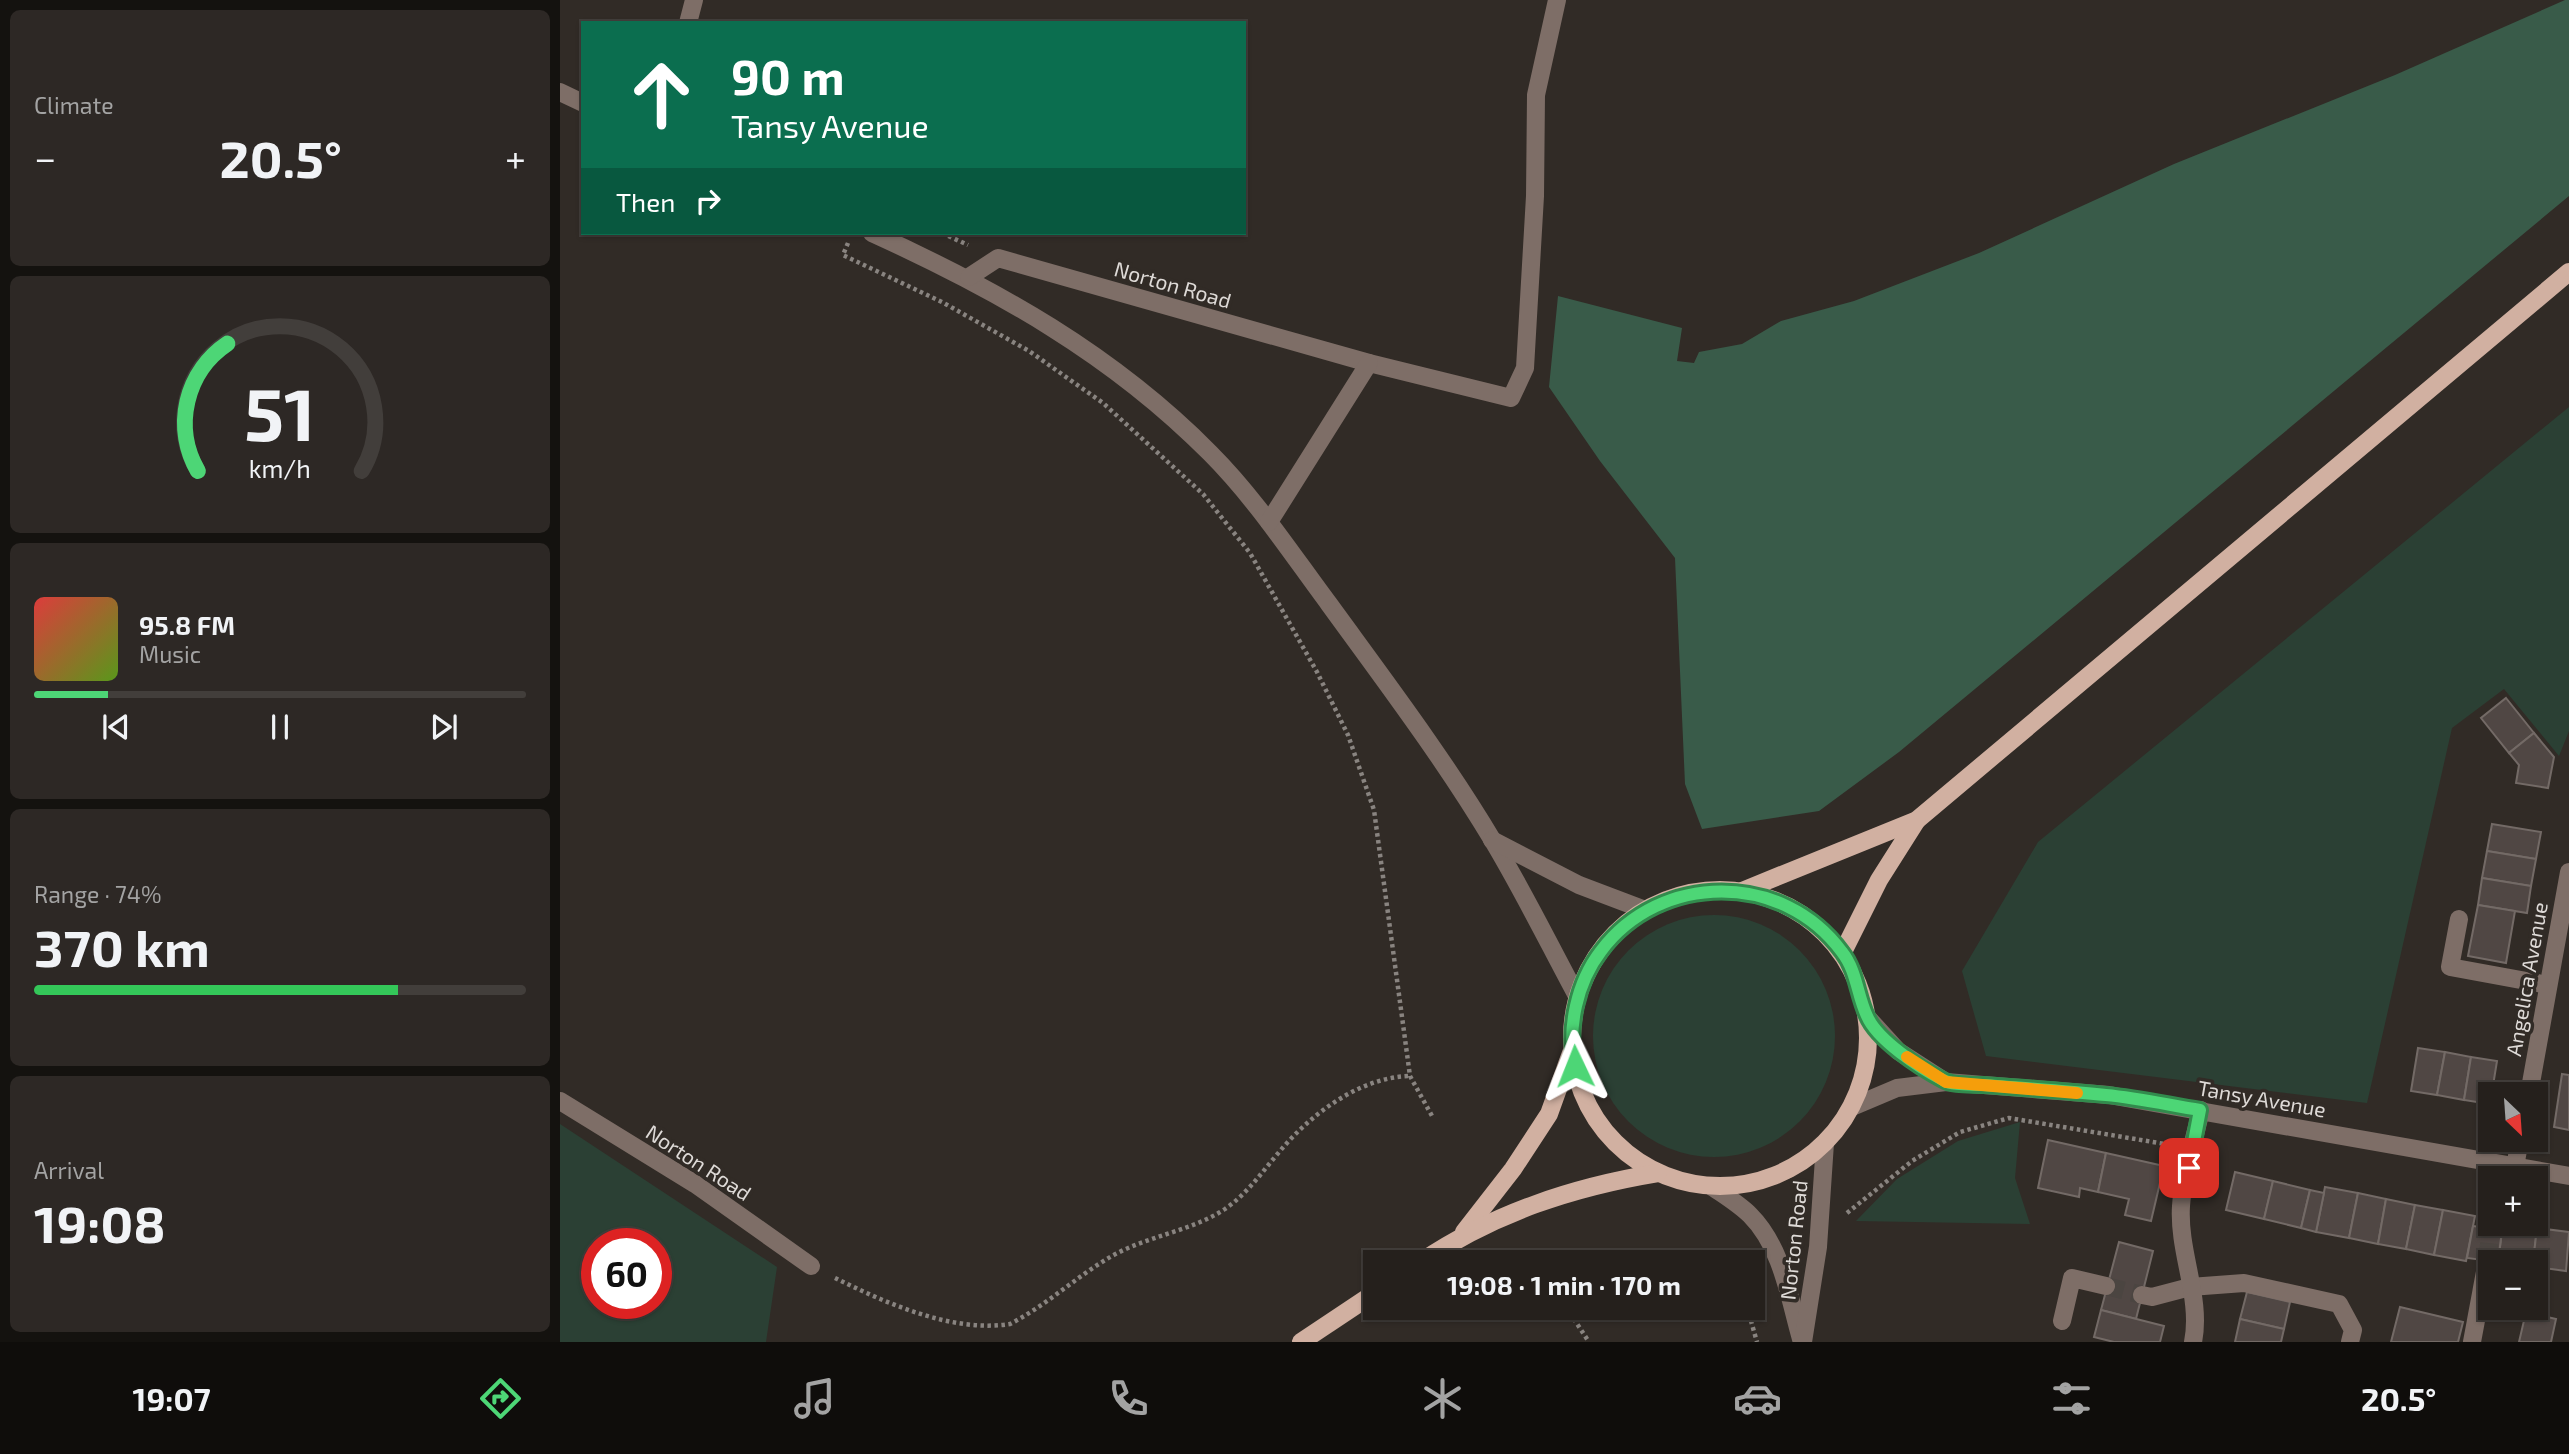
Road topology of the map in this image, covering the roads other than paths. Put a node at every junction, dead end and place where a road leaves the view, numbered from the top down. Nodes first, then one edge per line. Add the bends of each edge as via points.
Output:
1 (694, 0) edge
2 (1557, 0) edge
3 (689, 21) edge
4 (560, 92) edge
5 (581, 102) edge
6 (876, 235) edge
7 (2569, 272) edge
8 (969, 278) junction
9 (1369, 363) junction
10 (1269, 522) junction
11 (1917, 820) junction
12 (1492, 840) junction
13 (2569, 872) edge
14 (1742, 891) junction
15 (1645, 910) junction
16 (2459, 919) dead end
17 (1843, 952) junction
18 (2549, 985) junction
19 (1577, 996) junction
20 (1867, 1017) junction
21 (1572, 1051) junction
22 (1946, 1082) junction
23 (2531, 1082) edge
24 (560, 1101) edge
25 (1852, 1107) junction
26 (2200, 1110) junction
27 (1825, 1143) junction
28 (2486, 1166) edge
29 (1658, 1173) junction
30 (2548, 1174) edge
31 (2569, 1176) edge
32 (1711, 1186) junction
33 (1462, 1234) junction
34 (1439, 1250) edge
35 (811, 1266) road end
36 (2106, 1286) tunnel mouth
37 (2189, 1287) junction
38 (2142, 1295) tunnel mouth
39 (1363, 1301) edge
40 (2478, 1310) edge
41 (2062, 1321) dead end
42 (1301, 1342) edge
43 (1802, 1342) edge
44 (2193, 1342) edge
45 (2350, 1342) edge
46 (2472, 1342) edge

1 - 3 street
2 - 9 street, Norton Road via 1536,95 1525,368 1511,398
4 - 5 street
6 - 8 street
7 - 11 main road
8 - 9 street, Norton Road via 998,258
8 - 10 street via 1086,348 1142,392 1211,453
9 - 10 street
10 - 12 street via 1385,681
11 - 14 main road
11 - 17 main road via 1879,880
12 - 15 street via 1579,884
12 - 19 street
13 - 18 street, Angelica Avenue
14 - 15 main road via 1692,892
14 - 17 main road via 1779,901 1812,920
15 - 19 main road via 1615,932 1592,962
16 - 18 street via 2450,967
17 - 20 main road
18 - 23 street, Angelica Avenue
19 - 21 main road
20 - 22 street, Tansy Avenue via 1898,1051
20 - 25 main road via 1864,1077
21 - 29 main road via 1590,1111 1631,1157
21 - 33 main road via 1549,1114
22 - 25 street, Tansy Avenue via 1897,1088
22 - 26 street, Tansy Avenue via 2109,1095
24 - 35 street, Norton Road via 695,1184
25 - 27 main road
26 - 28 street, Tansy Avenue
26 - 37 street via 2181,1206
27 - 32 main road via 1791,1168 1766,1178
27 - 43 street, Norton Road via 1818,1247
29 - 32 main road
29 - 33 main road via 1598,1183 1548,1198
30 - 31 street, Tansy Avenue
32 - 43 street, Norton Road via 1749,1214 1763,1231 1777,1256
33 - 34 main road
36 - 41 street via 2072,1278
37 - 38 street via 2152,1297
37 - 44 street via 2196,1324
37 - 45 street via 2244,1283 2339,1304 2353,1330
39 - 42 main road
40 - 46 street

